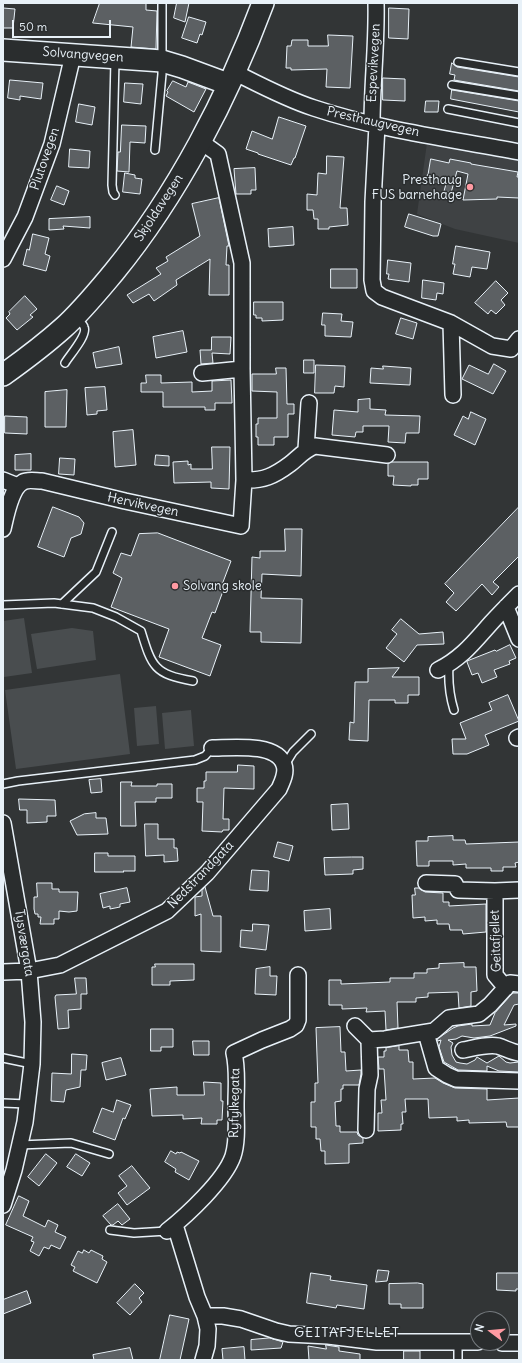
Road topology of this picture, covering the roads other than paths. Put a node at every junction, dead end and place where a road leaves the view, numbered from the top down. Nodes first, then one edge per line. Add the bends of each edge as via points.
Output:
1 (162, 3) edge
2 (263, 3) edge
3 (376, 3) edge
4 (3, 50) edge
5 (73, 54) junction
6 (115, 57) junction
7 (162, 61) junction
8 (458, 62) dead end
9 (519, 72) edge
10 (231, 78) junction
11 (452, 85) dead end
12 (519, 96) edge
13 (448, 109) dead end
14 (519, 123) edge
15 (374, 124) junction
16 (200, 141) junction
17 (155, 150) dead end
18 (519, 152) edge
19 (115, 195) dead end
20 (3, 259) edge
21 (73, 318) junction
22 (451, 323) junction
23 (519, 339) edge
24 (65, 363) dead end
25 (242, 370) junction
26 (202, 373) dead end
27 (3, 375) edge
28 (453, 395) dead end
29 (309, 403) dead end
30 (306, 450) junction
31 (387, 455) dead end
32 (3, 480) edge
33 (244, 480) junction
34 (18, 486) junction
35 (3, 529) edge
36 (112, 532) dead end
37 (519, 594) edge
38 (62, 604) junction
39 (3, 605) edge
40 (506, 607) junction
41 (519, 639) edge
42 (444, 667) joint
43 (193, 681) dead end
44 (454, 710) dead end
45 (311, 734) dead end
46 (212, 748) joint
47 (287, 773) junction
48 (3, 784) edge
49 (3, 823) edge
50 (426, 883) dead end
51 (519, 890) edge
52 (495, 891) junction
53 (29, 971) junction
54 (3, 972) edge
55 (298, 975) dead end
56 (512, 986) edge
57 (355, 1026) dead end
58 (426, 1033) junction
59 (369, 1040) junction
60 (463, 1050) dead end
61 (519, 1052) edge
62 (3, 1058) edge
63 (32, 1064) junction
64 (519, 1081) edge
65 (3, 1103) edge
66 (27, 1104) junction
67 (366, 1130) dead end
68 (19, 1145) junction
69 (109, 1154) dead end
70 (3, 1205) edge
71 (171, 1228) junction
72 (110, 1230) dead end
73 (205, 1316) junction
74 (458, 1342) junction
75 (470, 1342) edge
76 (203, 1360) edge
77 (458, 1360) edge

1 - 7 lane
2 - 10 main road, Skjoldavegen
3 - 15 street, Espevikvegen via 372,94
4 - 5 main road, Solvangvegen
5 - 6 main road, Solvangvegen
5 - 20 street, Plutovegen via 52,144 25,217
6 - 7 main road, Solvangvegen
6 - 19 lane via 112,185
7 - 10 main road, Solvangvegen
7 - 17 lane
8 - 9 lane
10 - 15 street, Presthaugvegen via 314,108
10 - 16 main road, Skjoldavegen
11 - 12 lane
13 - 14 lane
15 - 18 street, Presthaugvegen
15 - 22 street, Espevikvegen via 374,291 382,297
16 - 21 main road, Skjoldavegen via 134,247
16 - 25 street, Hervikvegen via 218,154 242,263
21 - 24 lane via 82,324 85,330
21 - 27 main road, Skjoldavegen via 58,333
22 - 23 street, Espevikvegen via 492,346 511,349
22 - 28 street
25 - 26 street
25 - 33 street, Hervikvegen
29 - 30 street
30 - 31 street via 315,446
30 - 33 street via 269,478
32 - 34 street
33 - 34 street, Hervikvegen via 240,526 42,481 23,482
34 - 35 street via 12,496
36 - 38 lane via 96,572
37 - 40 street
38 - 39 lane
38 - 43 lane via 93,608 141,631 149,657 161,672 174,678
40 - 41 street
40 - 42 street via 461,655
42 - 44 lane
45 - 47 lane, Nedstrandgata via 293,752
46 - 47 street via 261,748 278,756
46 - 48 lane via 205,756 195,760
47 - 53 street, Nedstrandgata via 279,789 207,873 166,911 60,965
49 - 53 street, Tysværgata
50 - 52 street, Geitafjellet via 455,884 458,890
51 - 52 street, Geitafjellet
52 - 56 street, Geitafjellet via 496,975
53 - 54 street, Nedstrandgata
53 - 63 street, Tysværgata via 33,1022
55 - 71 street, Ryfylkegata via 296,1025 234,1053 237,1067 233,1156 211,1189
56 - 58 street, Geitafjellet via 479,1014 449,1018 434,1031
57 - 59 street
58 - 59 street, Geitafjellet
58 - 64 street via 436,1068 447,1075 456,1079
59 - 67 street via 370,1075
60 - 61 street via 492,1045 511,1052
62 - 63 lane
63 - 66 street, Tysværgata
65 - 66 lane
66 - 68 street, Tysværgata
68 - 69 lane via 71,1143
68 - 70 street, Tysværgata
71 - 72 lane via 134,1233
71 - 73 street
73 - 74 street via 240,1319 289,1334 377,1342
73 - 76 street via 208,1329
74 - 75 street
74 - 77 lane

